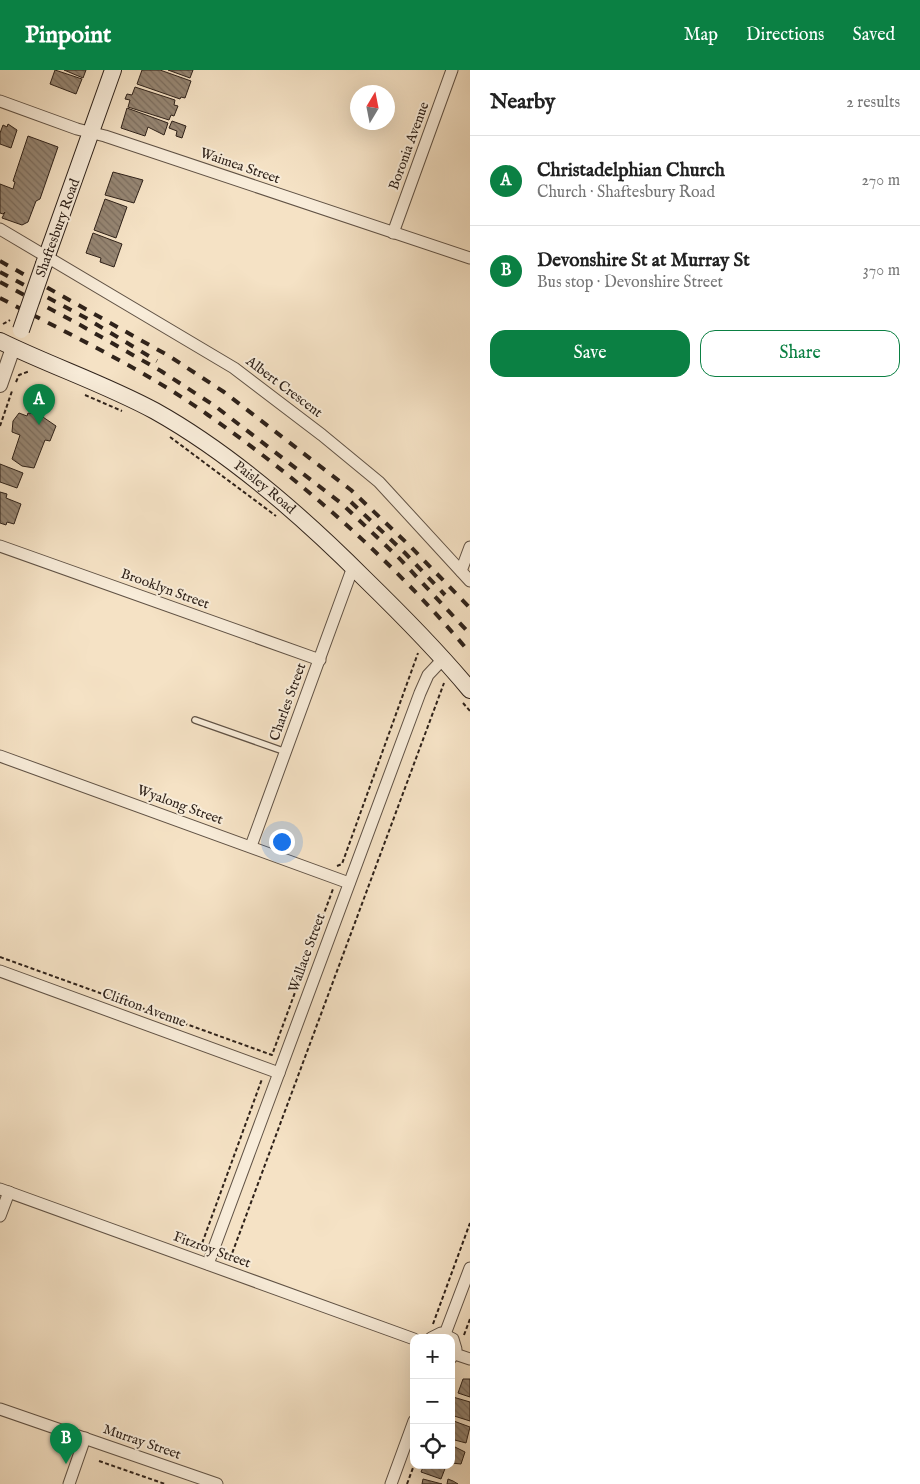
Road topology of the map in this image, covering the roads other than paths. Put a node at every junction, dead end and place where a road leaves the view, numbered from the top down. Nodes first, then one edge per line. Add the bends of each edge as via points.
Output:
1 (113, 70) edge
2 (452, 70) edge
3 (0, 101) edge
4 (91, 133) junction
5 (0, 230) edge
6 (393, 233) junction
7 (470, 258) edge
8 (46, 261) junction
9 (7, 345) edge
10 (0, 385) edge
11 (0, 546) edge
12 (470, 547) edge
13 (354, 567) junction
14 (462, 571) junction
15 (470, 580) edge
16 (320, 660) junction
17 (439, 663) junction
18 (464, 693) edge
19 (195, 720) dead end
20 (286, 752) junction
21 (0, 756) edge
22 (251, 846) junction
23 (349, 883) junction
24 (0, 970) edge
25 (279, 1073) junction
26 (4, 1190) edge
27 (0, 1216) edge
28 (208, 1264) junction
29 (470, 1268) edge
30 (445, 1334) edge
31 (410, 1338) edge
32 (455, 1356) edge
33 (470, 1359) edge
34 (0, 1409) edge
35 (413, 1424) edge
36 (85, 1438) junction
37 (69, 1484) edge
38 (217, 1484) edge
39 (391, 1484) edge

1 - 4 main road, Shaftesbury Road
2 - 6 street, Boronia Avenue
3 - 4 street, Waimea Street
4 - 6 street, Waimea Street
4 - 8 main road, Shaftesbury Road
5 - 8 street, Albert Crescent
6 - 7 street, Waimea Street
8 - 9 main road, Shaftesbury Road, bridge
8 - 14 street, Albert Crescent via 234,368 379,482
9 - 10 street, Shaftesbury Road
9 - 13 main road, Paisley Road via 154,411 194,435 289,506
11 - 16 street, Brooklyn Street
12 - 14 street
13 - 16 street, Charles Street
13 - 17 main road, Paisley Road
14 - 15 street, Albert Crescent
16 - 20 street, Charles Street
17 - 18 main road, Paisley Road
17 - 23 street, Wallace Street via 428,675 420,693
19 - 20 lane
20 - 22 street, Charles Street
21 - 22 street, Wyalong Street
22 - 23 street, Wyalong Street
23 - 25 street, Wallace Street
24 - 25 street, Clifton Avenue
25 - 28 street, Wallace Street
26 - 27 street
26 - 28 street, Fitzroy Street
28 - 31 street, Fitzroy Street
29 - 30 street
32 - 33 street
34 - 36 street, Murray Street
35 - 39 street
36 - 37 street
36 - 38 street, Murray Street

